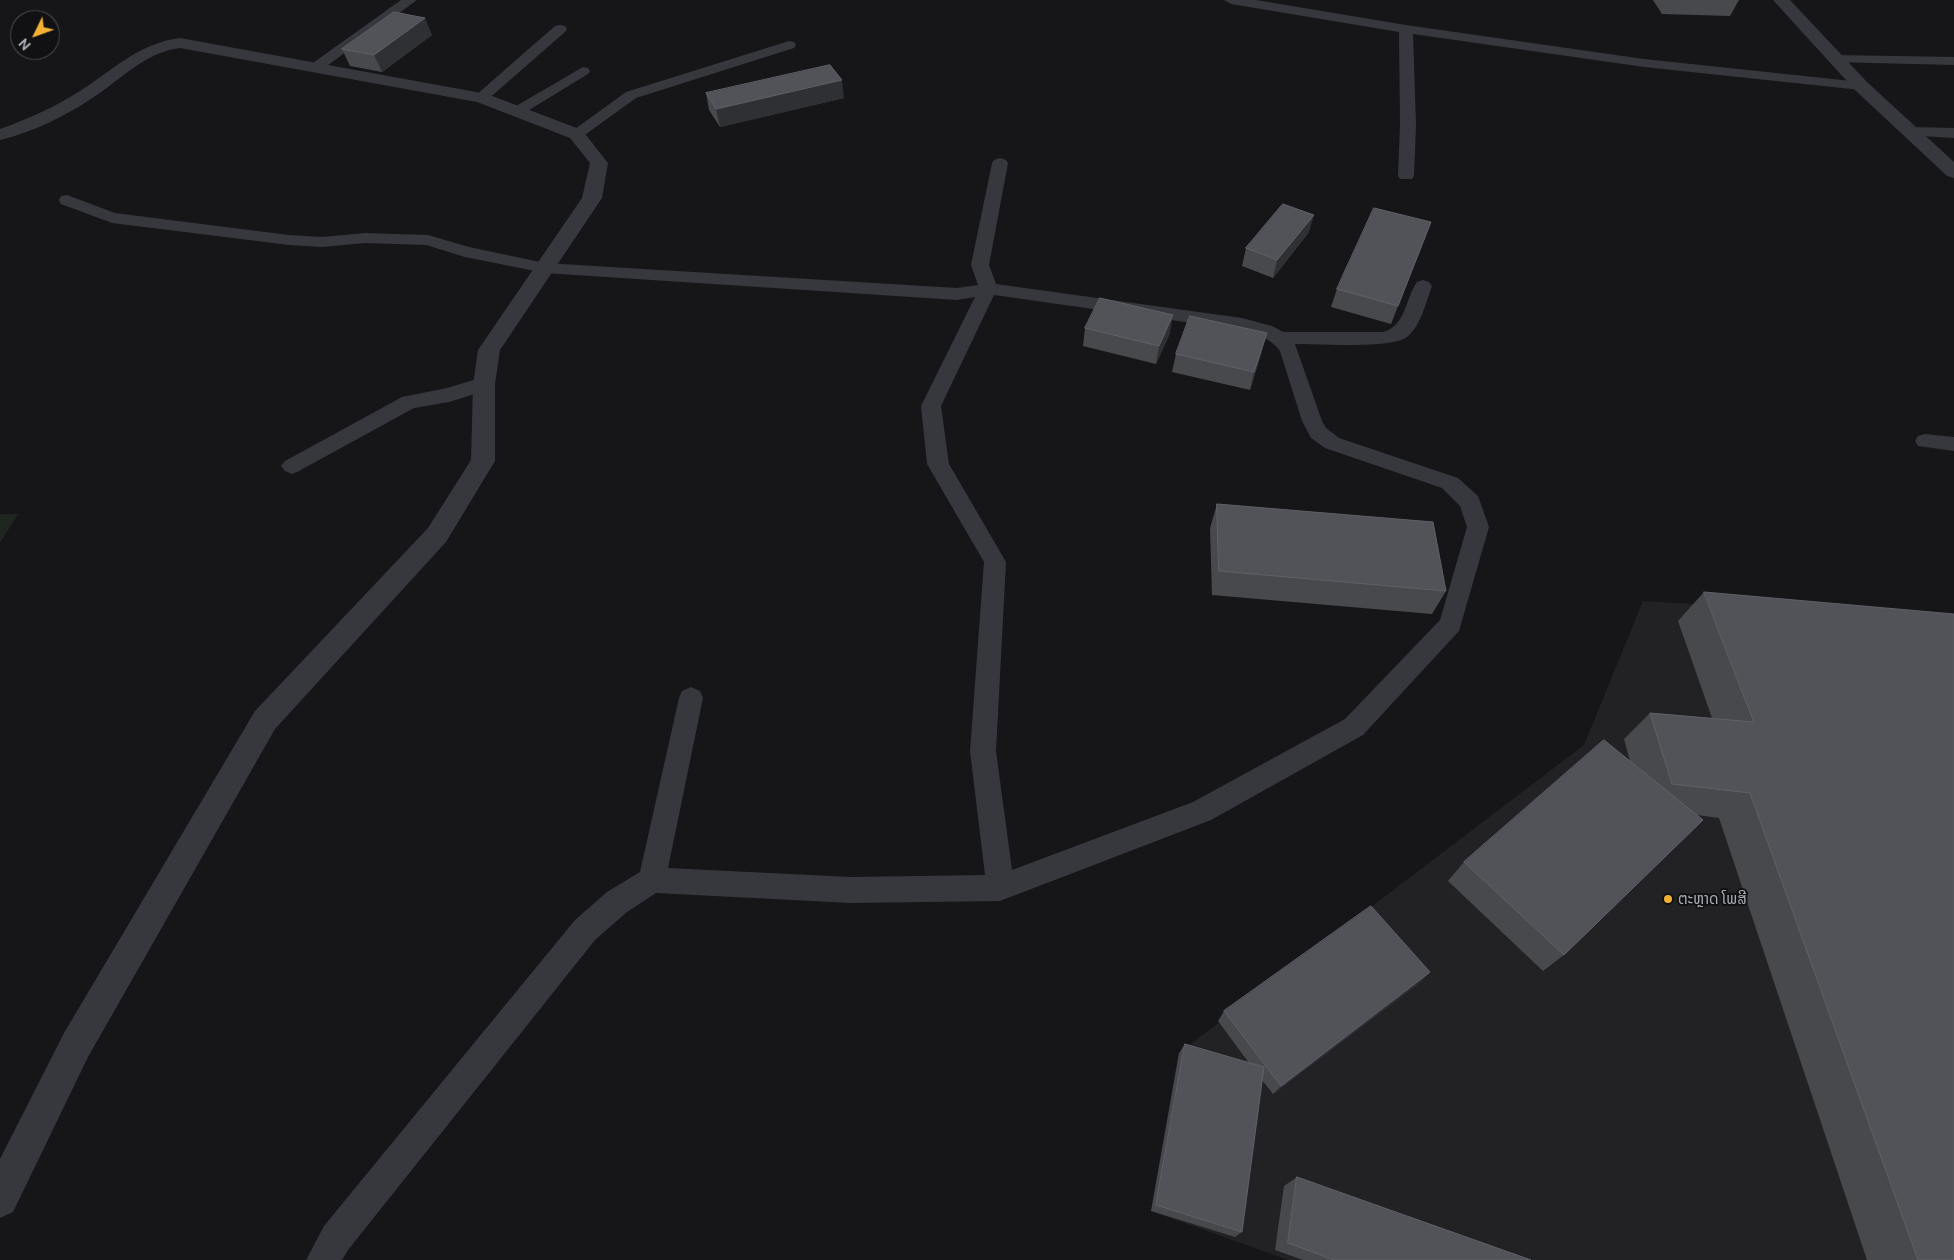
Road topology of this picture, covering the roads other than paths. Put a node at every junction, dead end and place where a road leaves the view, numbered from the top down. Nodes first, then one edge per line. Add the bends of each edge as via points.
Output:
1 (410, 0) edge
2 (1231, 0) edge
3 (1781, 0) edge
4 (560, 29) dead end
5 (1406, 29) junction
6 (789, 45) dead end
7 (1836, 58) junction
8 (1954, 61) edge
9 (315, 68) junction
10 (583, 71) dead end
11 (1861, 86) junction
12 (481, 98) junction
13 (516, 112) junction
14 (1911, 132) junction
15 (1954, 133) edge
16 (576, 134) junction
17 (0, 135) edge
18 (1000, 163) dead end
19 (1954, 172) edge
20 (1406, 176) dead end
21 (66, 200) dead end
22 (545, 268) junction
23 (1423, 286) dead end
24 (988, 289) junction
25 (1280, 338) junction
26 (484, 384) junction
27 (1925, 441) dead end
28 (1954, 444) edge
29 (292, 466) dead end
30 (691, 698) dead end
31 (652, 880) junction
32 (1000, 888) junction
33 (0, 1199) edge
34 (323, 1260) edge

1 - 9 lane
2 - 5 lane
3 - 7 street
4 - 12 lane
5 - 11 lane via 1644,63
5 - 20 lane
6 - 16 lane via 631,95
7 - 8 lane
7 - 11 street
9 - 12 street
9 - 17 street via 167,43 152,49 86,95
10 - 13 lane
11 - 14 street
12 - 13 street
13 - 16 street
14 - 15 lane
14 - 19 street
16 - 22 street via 599,162 592,198
18 - 24 lane via 980,265
21 - 22 lane via 112,218 289,240 428,240 465,252
22 - 24 lane via 956,294
22 - 26 street via 489,350
23 - 25 lane via 1408,324 1399,334 1383,338
24 - 25 lane via 1242,324
24 - 32 lane via 931,406 938,464 996,562 983,751
25 - 32 lane via 1289,349 1318,433 1332,442 1450,483 1470,502 1478,527 1451,624 1354,727 1202,811
26 - 29 lane via 409,402
26 - 33 street via 483,461 437,534 265,720 76,1045
27 - 28 lane
30 - 31 lane
31 - 32 lane via 851,890
31 - 34 lane via 617,902 585,930 342,1231

